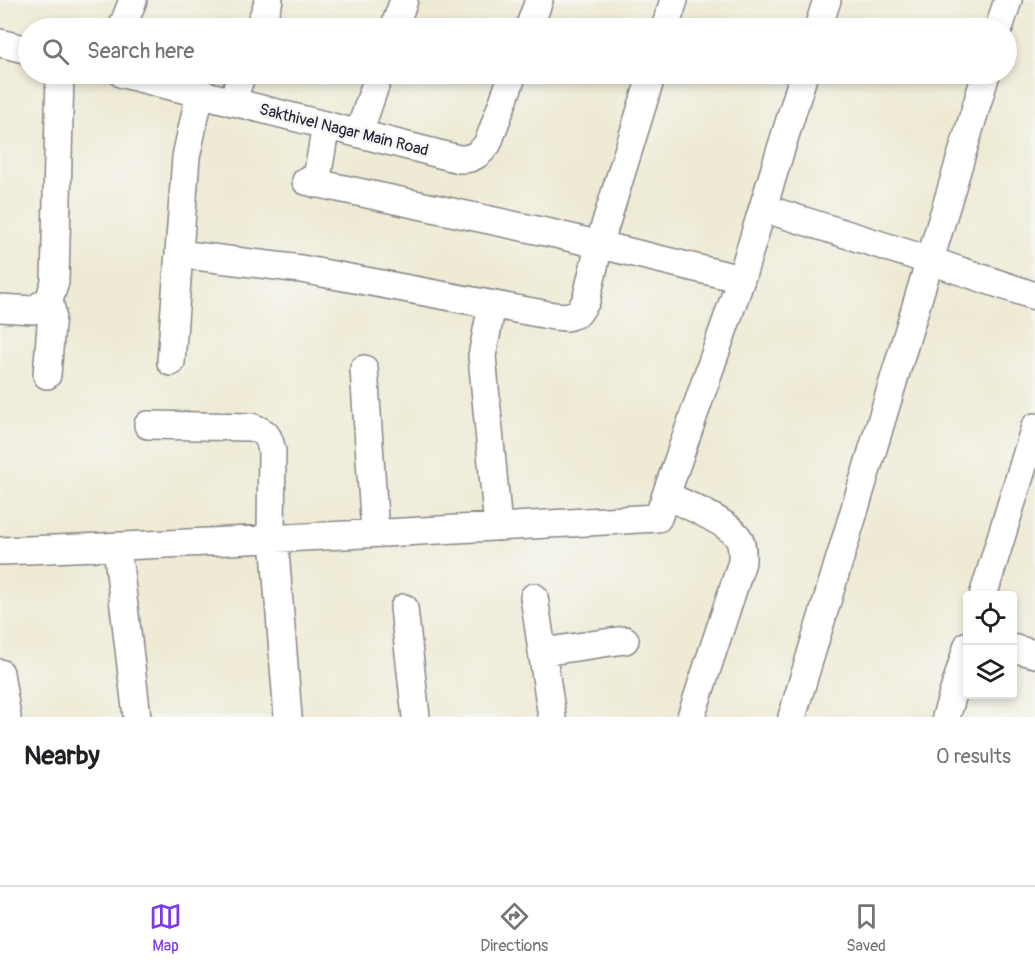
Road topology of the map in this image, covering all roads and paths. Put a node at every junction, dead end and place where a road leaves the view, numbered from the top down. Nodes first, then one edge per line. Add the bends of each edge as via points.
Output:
1 (133, 0) edge
2 (269, 0) edge
3 (404, 0) edge
4 (539, 0) edge
5 (674, 0) edge
6 (827, 0) edge
7 (1008, 0) edge
8 (126, 18) edge
9 (263, 18) edge
10 (398, 18) edge
11 (533, 18) edge
12 (668, 18) edge
13 (821, 18) edge
14 (1002, 18) edge
15 (0, 44) edge
16 (18, 48) edge
17 (60, 84) edge
18 (164, 84) edge
19 (238, 84) edge
20 (376, 84) edge
21 (509, 84) edge
22 (649, 84) edge
23 (801, 84) edge
24 (983, 84) edge
25 (200, 93) junction
26 (232, 102) junction
27 (326, 125) junction
28 (359, 134) junction
29 (763, 208) junction
30 (598, 245) junction
31 (180, 254) junction
32 (928, 260) junction
33 (741, 279) junction
34 (1035, 296) edge
35 (49, 300) junction
36 (492, 305) junction
37 (0, 308) edge
38 (171, 362) dead end
39 (364, 369) dead end
40 (47, 375) dead end
41 (148, 425) dead end
42 (1034, 434) edge
43 (666, 495) junction
44 (498, 527) junction
45 (375, 533) junction
46 (274, 538) junction
47 (117, 547) junction
48 (0, 551) edge
49 (985, 591) edge
50 (534, 597) dead end
51 (404, 608) dead end
52 (624, 640) dead end
53 (1017, 649) edge
54 (543, 652) junction
55 (1035, 654) edge
56 (963, 661) edge
57 (0, 673) edge
58 (7, 717) edge
59 (137, 717) edge
60 (288, 717) edge
61 (416, 717) edge
62 (552, 717) edge
63 (691, 717) edge
64 (792, 717) edge
65 (946, 717) edge

1 - 8 street
2 - 9 street
3 - 10 street
4 - 11 street
5 - 12 street
6 - 13 street
7 - 14 street
15 - 16 street
17 - 35 street via 55,282
18 - 25 street, Sakthivel Nagar Main Road
19 - 26 street
20 - 28 street
21 - 28 street, Sakthivel Nagar Main Road via 488,143 482,152 467,160
22 - 30 street
23 - 29 street
24 - 32 street
25 - 26 street, Sakthivel Nagar Main Road
25 - 31 street via 186,157
26 - 27 street, Sakthivel Nagar Main Road
27 - 28 street, Sakthivel Nagar Main Road
27 - 30 street via 311,182
29 - 32 street
29 - 33 street
30 - 33 street
30 - 36 street via 586,301 578,313 554,316
31 - 36 street via 301,269
31 - 38 street
32 - 34 street
32 - 64 street
33 - 43 street
35 - 37 street via 33,310
35 - 40 street via 52,313
36 - 44 street via 482,356
39 - 45 street
41 - 46 street via 251,427 264,432 272,451
42 - 49 street
43 - 44 street via 658,518
43 - 63 street via 729,526 742,551 742,562
44 - 45 street
45 - 46 street
46 - 47 street
46 - 60 street
47 - 48 street
47 - 59 street
50 - 54 street
51 - 61 street
52 - 54 street
53 - 55 street
54 - 62 street
56 - 65 street
57 - 58 street

